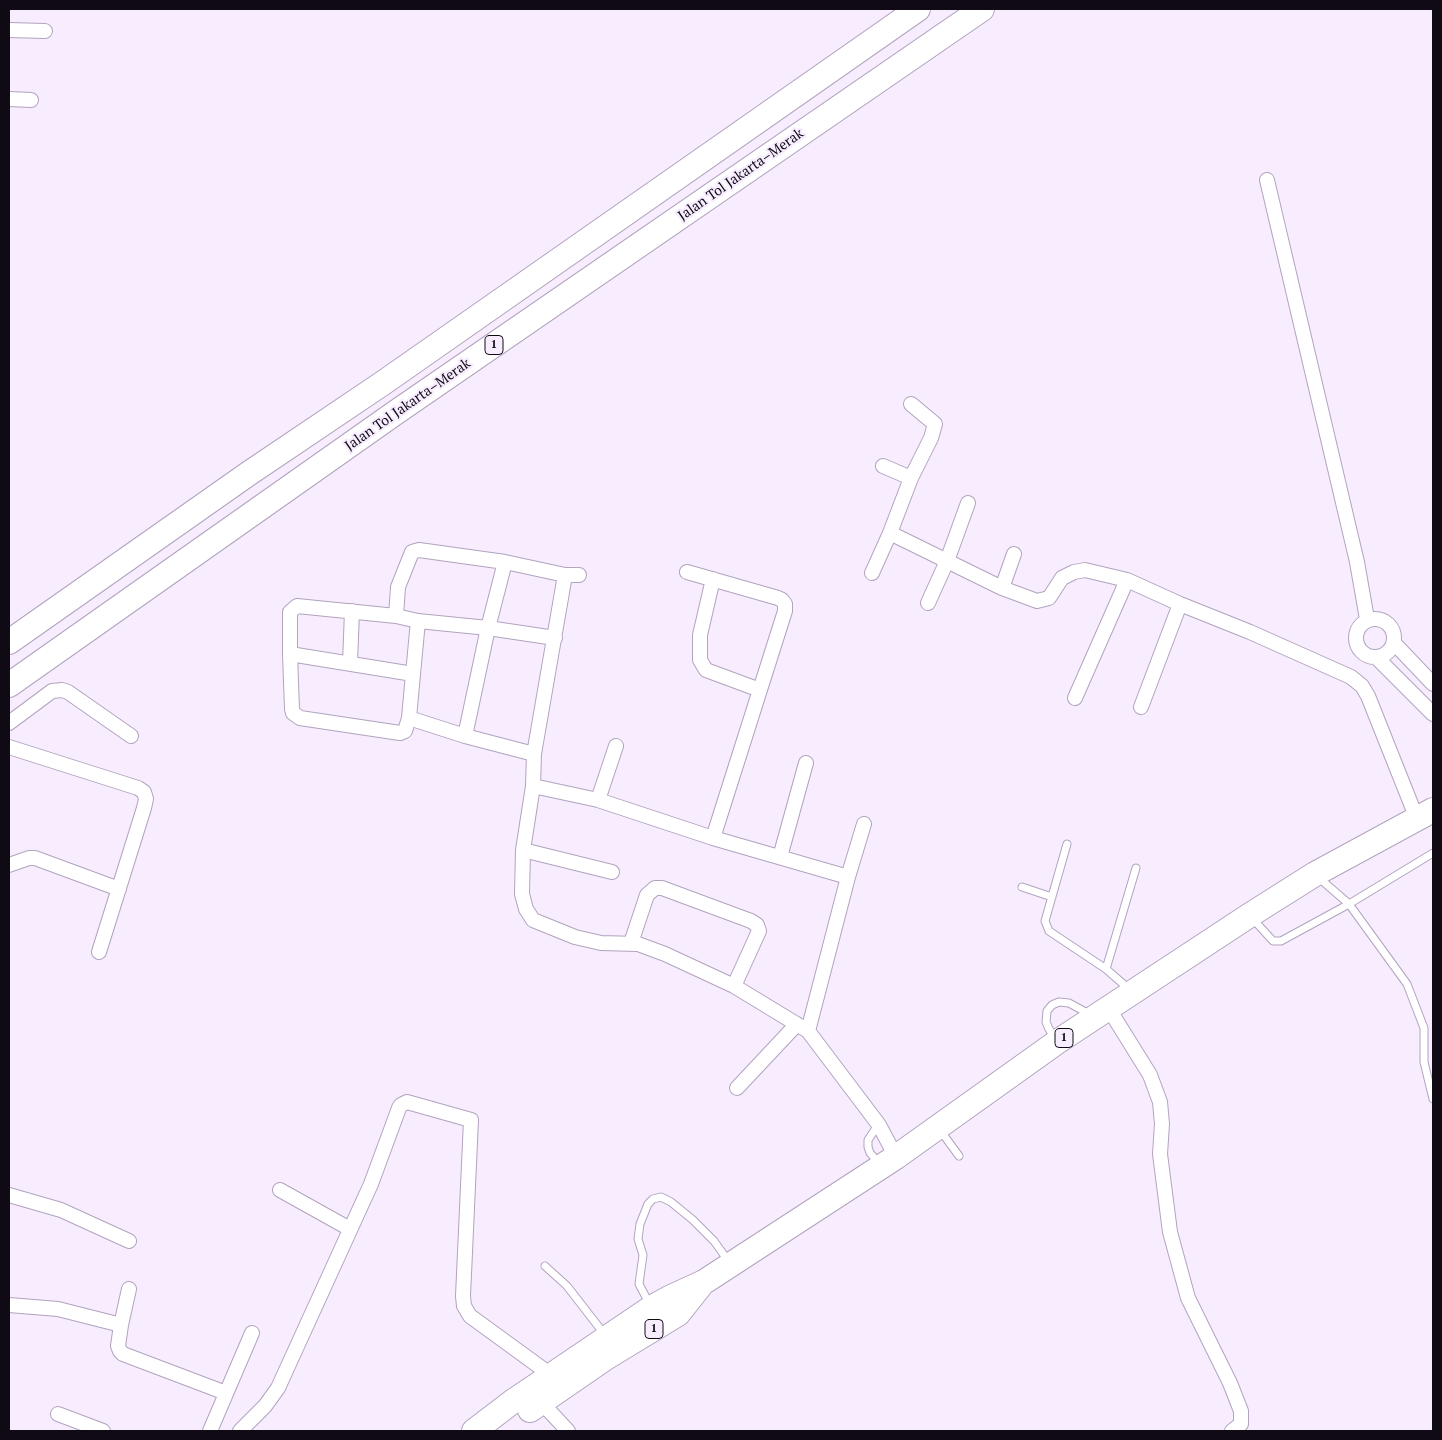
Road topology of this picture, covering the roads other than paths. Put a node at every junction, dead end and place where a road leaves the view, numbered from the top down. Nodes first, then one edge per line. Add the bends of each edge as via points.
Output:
1 (918, 9) edge
2 (982, 9) edge
3 (9, 30) edge
4 (45, 31) dead end
5 (9, 99) edge
6 (32, 100) dead end
7 (1267, 180) dead end
8 (911, 404) dead end
9 (883, 466) dead end
10 (911, 478) junction
11 (968, 504) dead end
12 (890, 533) junction
13 (1014, 554) dead end
14 (947, 561) junction
15 (504, 562) junction
16 (687, 572) dead end
17 (872, 573) dead end
18 (713, 579) junction
19 (1127, 580) junction
20 (1002, 588) junction
21 (928, 603) dead end
22 (1180, 604) junction
23 (352, 611) junction
24 (396, 616) junction
25 (1368, 619) junction
26 (418, 621) junction
27 (488, 628) junction
28 (554, 638) junction
29 (9, 642) edge
30 (1394, 643) junction
31 (290, 654) junction
32 (1377, 658) junction
33 (350, 663) junction
34 (413, 674) junction
35 (1433, 684) edge
36 (9, 685) edge
37 (760, 690) junction
38 (1075, 698) dead end
39 (1141, 707) dead end
40 (1433, 714) edge
41 (409, 718) junction
42 (9, 723) edge
43 (131, 736) dead end
44 (465, 736) junction
45 (616, 746) dead end
46 (9, 747) edge
47 (534, 754) junction
48 (806, 763) dead end
49 (533, 786) junction
50 (598, 800) junction
51 (1425, 815) edge
52 (864, 824) dead end
53 (713, 838) junction
54 (1066, 844) dead end
55 (523, 850) junction
56 (1433, 853) edge
57 (780, 858) junction
58 (9, 865) edge
59 (1136, 868) dead end
60 (612, 872) dead end
61 (1315, 874) junction
62 (848, 877) junction
63 (1022, 887) dead end
64 (119, 889) junction
65 (1052, 897) junction
66 (1349, 904) junction
67 (1250, 915) junction
68 (631, 943) junction
69 (99, 952) dead end
70 (1106, 969) junction
71 (734, 986) junction
72 (1133, 992) junction
73 (1102, 1013) junction
74 (803, 1028) junction
75 (1057, 1042) junction
76 (737, 1088) dead end
77 (1433, 1099) edge
78 (879, 1125) junction
79 (938, 1127) junction
80 (959, 1156) dead end
81 (889, 1162) junction
82 (280, 1190) dead end
83 (9, 1194) edge
84 (350, 1229) junction
85 (129, 1242) dead end
86 (730, 1265) junction
87 (545, 1266) dead end
88 (704, 1282) junction
89 (129, 1289) dead end
90 (9, 1305) edge
91 (651, 1308) junction
92 (121, 1325) junction
93 (252, 1333) dead end
94 (606, 1338) junction
95 (551, 1375) junction
96 (226, 1394) junction
97 (541, 1402) junction
98 (58, 1414) dead end
99 (103, 1431) edge
100 (210, 1431) edge
101 (240, 1431) edge
102 (474, 1431) edge
103 (500, 1431) edge
104 (568, 1431) edge
105 (1232, 1431) edge

1 - 29 highway, 1
2 - 36 highway, Jalan Tol Jakarta–Merak / 1 via 395,413
3 - 4 street
5 - 6 street
7 - 25 street
8 - 10 street via 936,424
9 - 10 street
10 - 12 street
11 - 14 street
12 - 14 street
12 - 17 street
13 - 20 street
14 - 20 street
14 - 21 street
15 - 24 street via 419,550 412,552 398,586
15 - 27 street
15 - 28 street via 572,575
16 - 18 street
18 - 37 street via 700,635 700,660 706,670
18 - 37 street via 778,598 785,604
19 - 20 street via 1085,570 1074,572 1062,578 1049,598 1037,601
19 - 22 street
19 - 38 street
22 - 39 street
22 - 51 street via 1351,677 1362,686
23 - 24 street
23 - 31 street via 297,606 290,612
23 - 33 street
24 - 26 street
25 - 30 street via 1382,619 1393,629
25 - 32 street via 1357,629 1355,643 1363,655
26 - 27 street
26 - 34 street
27 - 28 street
27 - 44 street
28 - 47 street
30 - 32 street via 1388,654
30 - 35 street
31 - 33 street
31 - 41 street via 292,708 300,718 400,733 405,730
32 - 40 street
33 - 34 street
34 - 41 street
37 - 53 street
41 - 44 street
42 - 43 street via 52,691 62,690
44 - 47 street
45 - 50 street
46 - 64 street via 144,792 144,808
47 - 49 street
48 - 57 street
49 - 50 street
49 - 55 street
50 - 53 street
51 - 61 highway, 1
52 - 62 street
53 - 57 street
54 - 65 lane
55 - 60 street
55 - 68 street via 522,894 526,910 533,920 575,937 601,943
56 - 66 lane
57 - 62 street
58 - 64 street via 35,858
59 - 70 lane
61 - 66 lane
61 - 67 highway, 1
62 - 74 street
63 - 65 lane
64 - 69 street
65 - 70 lane via 1046,921 1049,931
66 - 67 lane via 1281,941 1273,941
66 - 77 lane via 1407,984 1424,1028 1424,1062
67 - 72 highway, 1
68 - 71 street via 665,954
68 - 71 street via 647,895 655,888 751,921 759,931
70 - 72 lane
71 - 74 street
72 - 73 highway, 1
73 - 75 highway, 1
73 - 75 lane via 1068,1003 1052,1005 1047,1011 1046,1022
73 - 105 street via 1150,1075 1160,1102 1160,1154 1170,1232 1188,1298 1241,1411 1241,1424
74 - 76 street
74 - 78 street
75 - 79 highway, 1
78 - 81 street
78 - 81 lane via 868,1140 868,1147 870,1153
79 - 80 lane
79 - 81 highway, 1
81 - 86 highway, 1
82 - 84 street
83 - 85 street via 61,1210
84 - 95 street via 401,1104 407,1102 470,1120 464,1306 470,1316
84 - 101 street via 278,1388
86 - 88 highway, 1
86 - 91 lane via 714,1241 693,1220 671,1202 653,1199 640,1224 638,1239 643,1255 639,1284
87 - 94 lane via 567,1286
88 - 91 highway, 1
88 - 97 highway, 1 via 678,1314
89 - 92 street
90 - 92 street via 58,1309
91 - 94 highway, 1
92 - 96 street via 118,1346 124,1354
93 - 96 street
94 - 95 highway, 1
95 - 102 highway, 1
96 - 100 street
97 - 103 highway, 1
97 - 104 street
98 - 99 street

